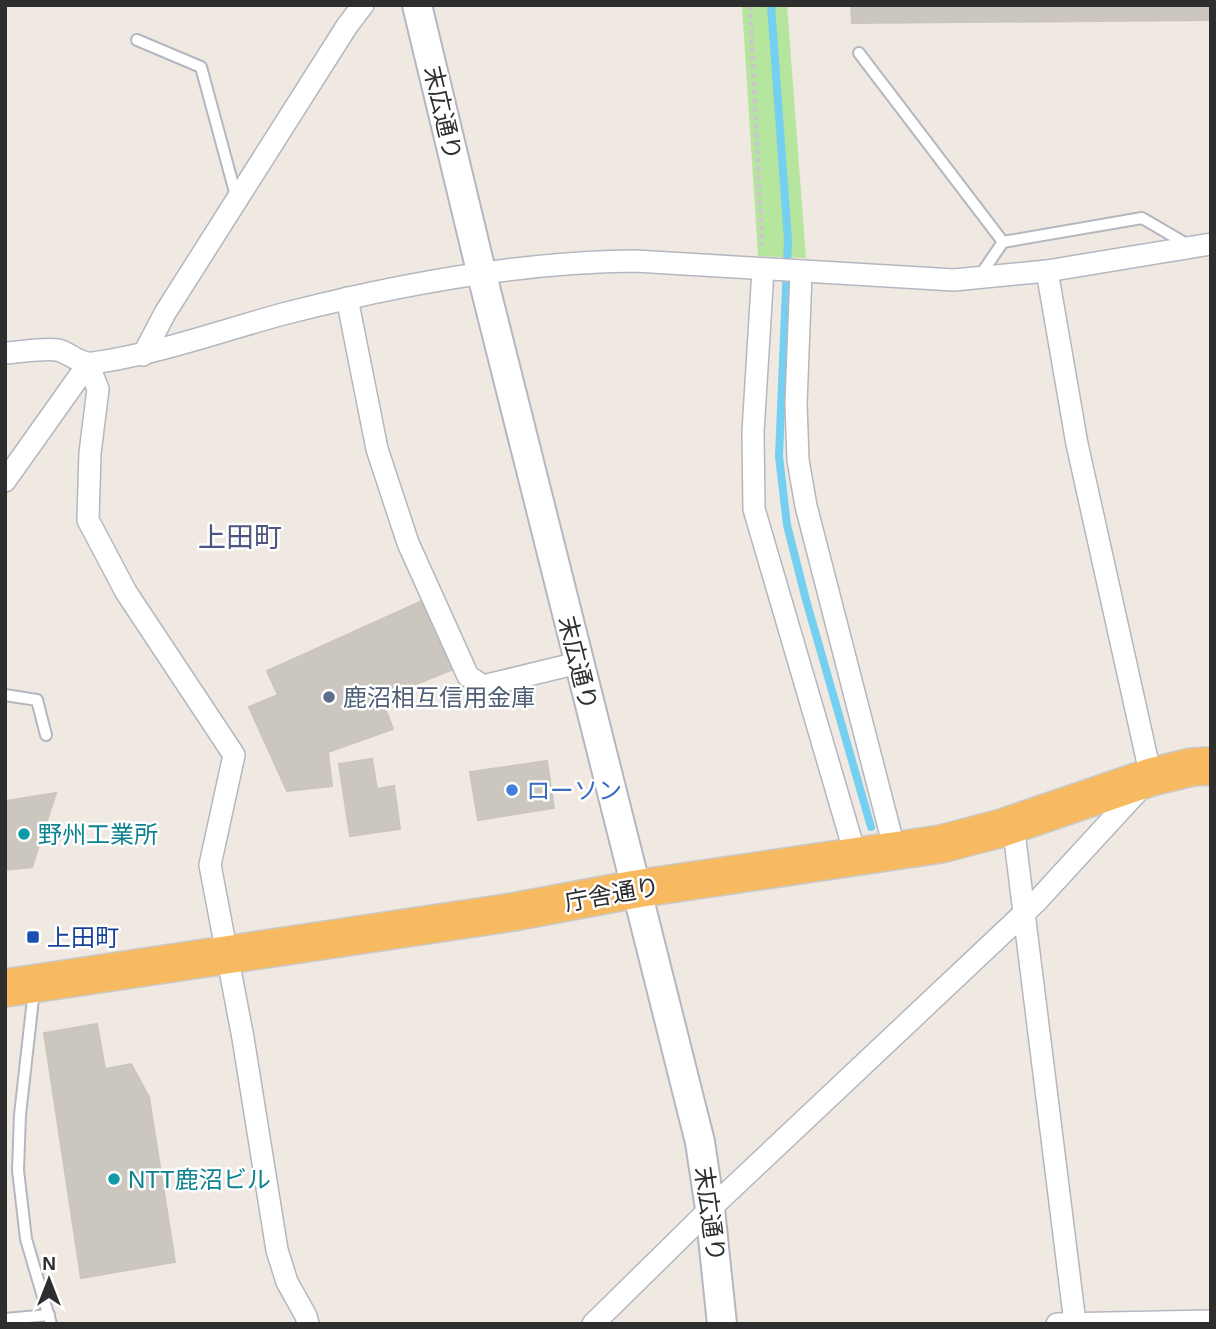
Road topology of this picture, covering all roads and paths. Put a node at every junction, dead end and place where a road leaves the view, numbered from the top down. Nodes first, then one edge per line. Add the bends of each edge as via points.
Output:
1 (363, 5) edge
2 (417, 5) edge
3 (750, 5) edge
4 (137, 40) dead end
5 (859, 53) dead end
6 (237, 199) junction
7 (1003, 242) junction
8 (1200, 245) edge
9 (763, 270) junction
10 (1047, 271) junction
11 (801, 273) junction
12 (482, 275) junction
13 (978, 279) junction
14 (347, 298) junction
15 (5, 353) edge
16 (143, 355) junction
17 (88, 364) junction
18 (5, 481) edge
19 (578, 663) junction
20 (5, 695) edge
21 (46, 735) dead end
22 (1211, 766) edge
23 (1151, 777) junction
24 (1013, 824) junction
25 (895, 851) junction
26 (856, 857) junction
27 (636, 890) junction
28 (1024, 913) junction
29 (227, 955) junction
30 (20, 986) edge
31 (710, 1209) junction
32 (5, 1319) edge
33 (50, 1319) edge
34 (1211, 1321) edge
35 (1075, 1323) edge
36 (308, 1324) edge
37 (593, 1324) edge
38 (722, 1324) edge
39 (1057, 1324) edge

1 - 6 street
2 - 12 street, 末広通り
3 - 9 path
4 - 6 lane via 201,67
5 - 7 lane
6 - 16 street
7 - 8 lane via 1142,218
7 - 13 lane
8 - 10 street
9 - 11 street
9 - 12 street via 589,261
9 - 26 street via 753,432 754,509
10 - 13 street
10 - 23 street via 1077,444
11 - 13 street
11 - 25 street via 797,460
12 - 14 street
12 - 19 street, 末広通り
14 - 16 street
14 - 19 street via 377,449 408,543 468,676 483,686
15 - 17 street via 58,350
16 - 17 street
17 - 18 street
17 - 29 street via 98,389 88,520 126,592 234,755 210,865
19 - 27 street, 末広通り
20 - 21 lane via 37,700
22 - 23 highway, 庁舎通り
23 - 24 highway, 庁舎通り
23 - 28 street
24 - 25 highway, 庁舎通り
24 - 28 street
25 - 26 highway, 庁舎通り
26 - 27 highway, 庁舎通り
27 - 29 highway, 庁舎通り
27 - 31 street, 末広通り via 699,1142
28 - 31 street
28 - 35 street
29 - 30 highway, 庁舎通り
29 - 36 street via 277,1250
30 - 33 lane via 18,1170 26,1239
31 - 37 street
31 - 38 street, 末広通り
32 - 33 lane
34 - 35 street
35 - 39 street

